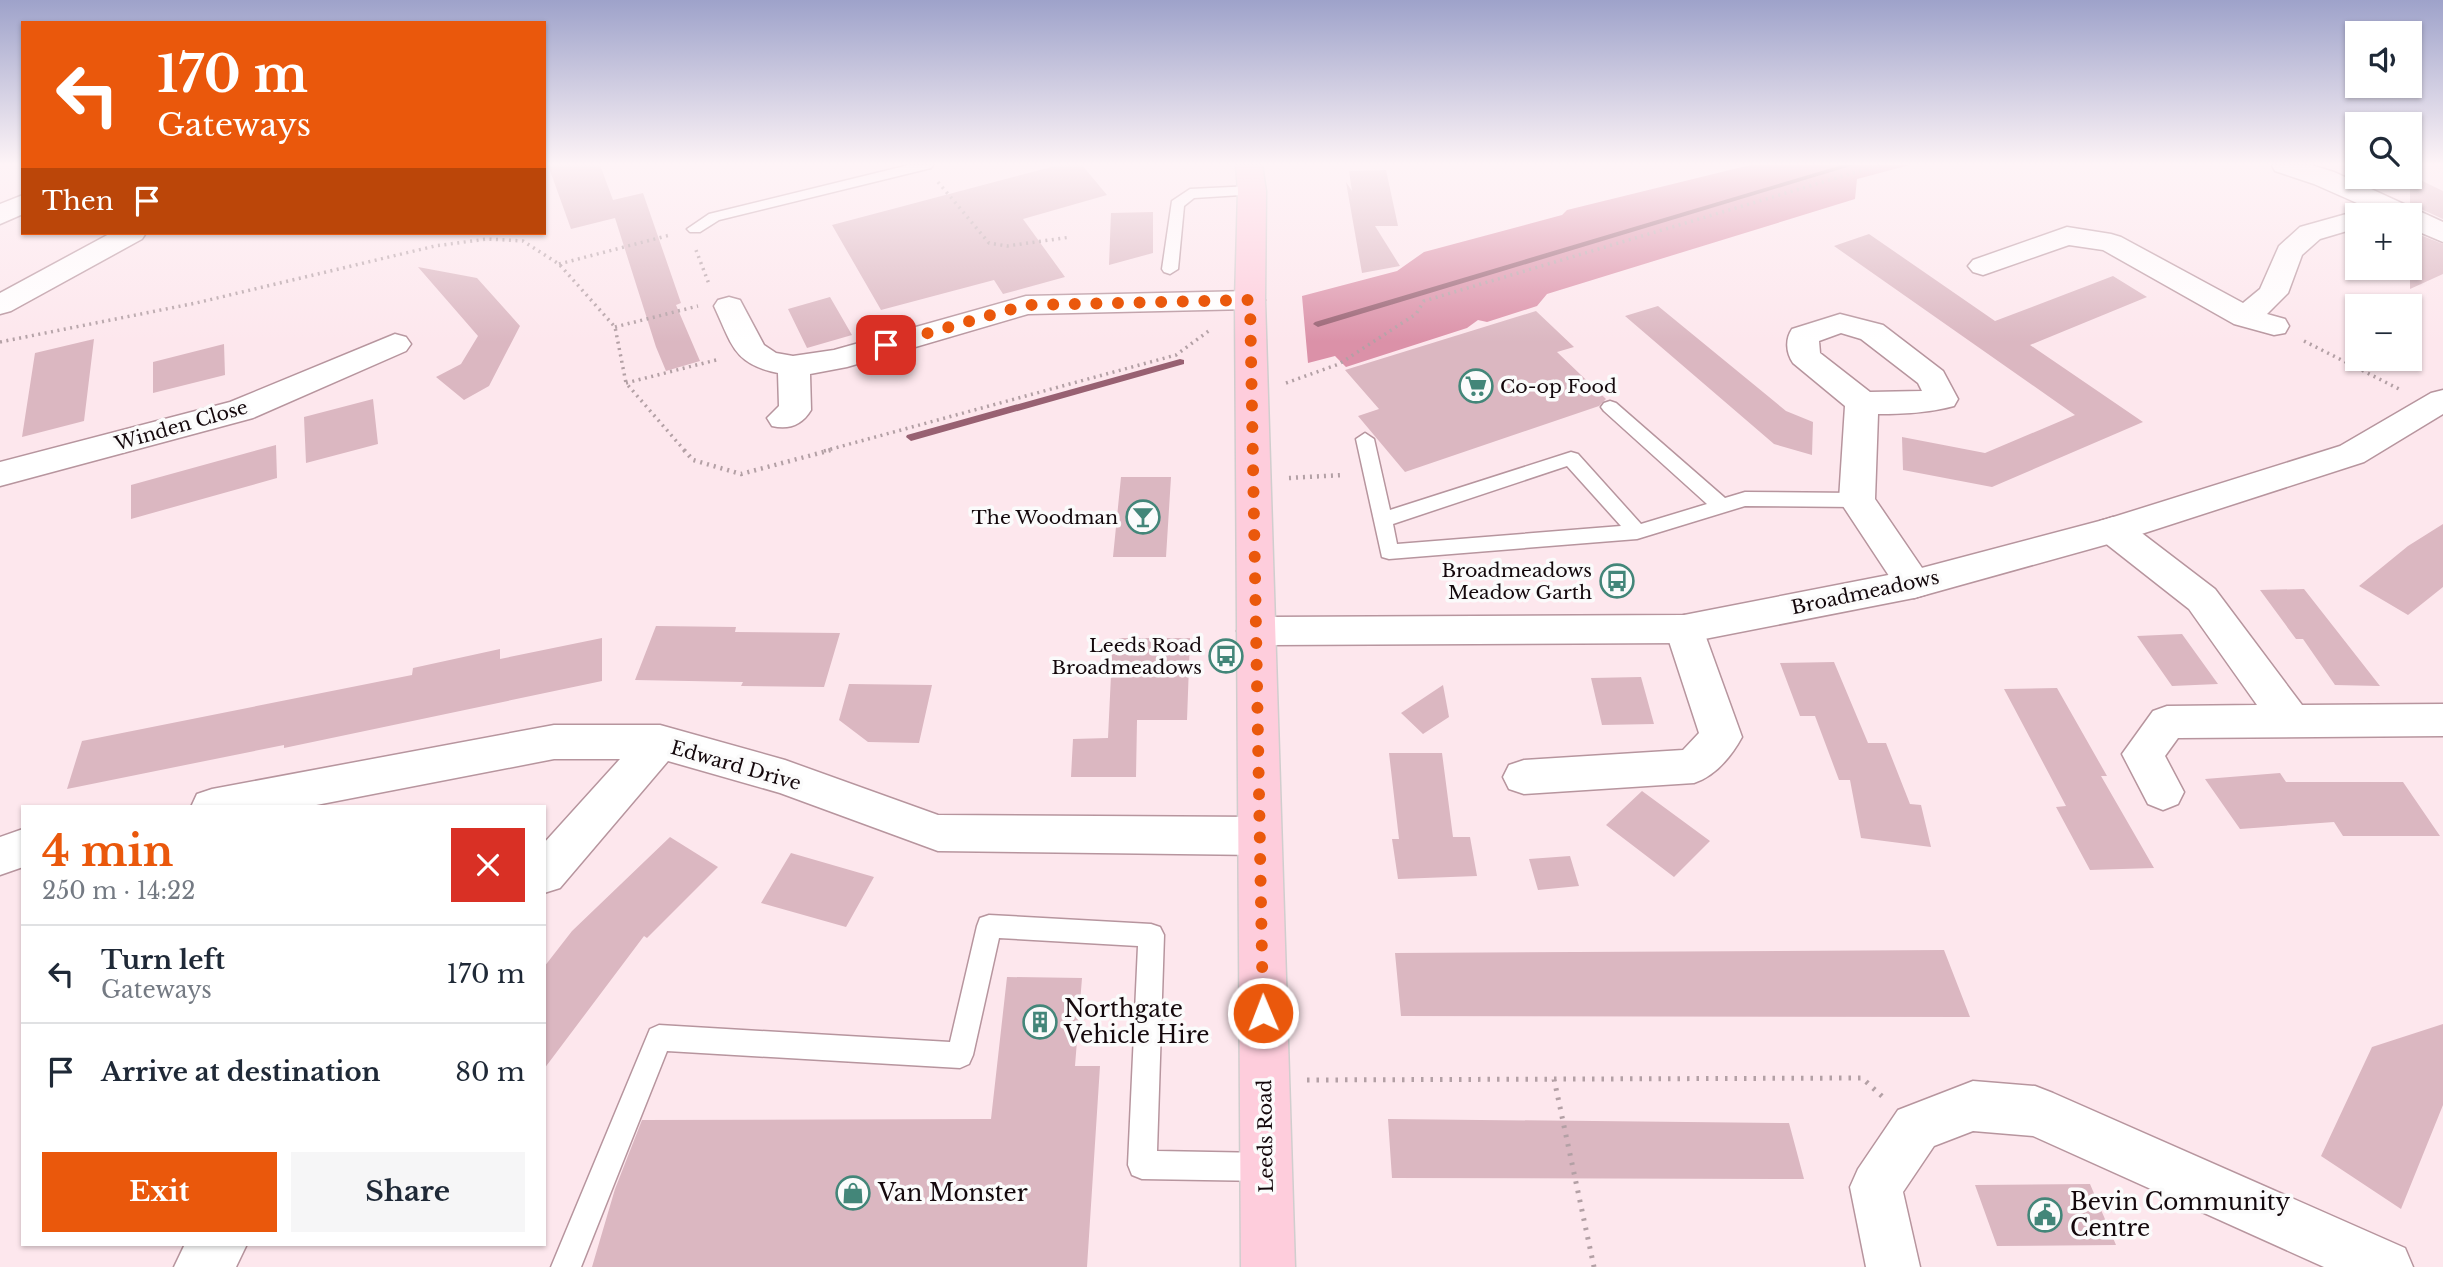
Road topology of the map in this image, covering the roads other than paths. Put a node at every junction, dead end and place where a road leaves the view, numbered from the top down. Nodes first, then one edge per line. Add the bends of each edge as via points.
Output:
1 (706, 224) edge
2 (1175, 224) edge
3 (1250, 224) edge
4 (2340, 224) edge
5 (2422, 225) edge
6 (2443, 233) edge
7 (694, 234) road end
8 (128, 235) edge
9 (1983, 267) dead end
10 (1170, 269) dead end
11 (1250, 300) junction
12 (723, 304) road end
13 (0, 305) edge
14 (2245, 317) junction
15 (2274, 326) road end
16 (396, 344) dead end
17 (793, 366) junction
18 (1862, 403) dead end
19 (2439, 403) edge
20 (1610, 407) dead end
21 (784, 418) dead end
22 (1365, 439) dead end
23 (0, 474) edge
24 (1857, 500) junction
25 (1722, 506) junction
26 (1382, 520) junction
27 (2113, 530) junction
28 (1637, 532) junction
29 (1914, 584) junction
30 (1684, 629) junction
31 (1256, 631) junction
32 (2290, 720) junction
33 (2443, 720) edge
34 (660, 743) junction
35 (1524, 777) dead end
36 (2163, 792) dead end
37 (223, 805) edge
38 (1259, 836) junction
39 (21, 849) edge
40 (0, 856) edge
41 (546, 872) edge
42 (1266, 1167) junction
43 (218, 1246) edge
44 (201, 1267) edge
45 (566, 1267) edge
46 (1268, 1267) edge
47 (1893, 1267) edge
48 (2386, 1267) edge

1 - 7 lane
2 - 10 lane
3 - 11 main road, Leeds Road
4 - 14 street via 2310,233 2289,252 2273,293
5 - 6 street
8 - 13 street
9 - 14 street via 2067,236 2111,243
11 - 17 street via 1026,305 836,360
11 - 31 main road, Leeds Road
12 - 17 street via 751,351 766,361
14 - 15 street
16 - 23 street, Winden Close via 241,411
17 - 21 street via 794,410
18 - 24 street
19 - 27 street, Broadmeadows via 2352,454
20 - 25 lane
22 - 26 lane
24 - 25 lane via 1745,499
24 - 29 street
25 - 28 lane
26 - 28 lane via 1389,552
26 - 28 lane via 1572,458
27 - 29 street, Broadmeadows
27 - 32 street via 2202,599
29 - 30 street, Broadmeadows
30 - 31 street, Broadmeadows
30 - 35 street via 1721,737 1694,766
31 - 38 main road, Leeds Road
32 - 33 street
32 - 36 street via 2167,722 2143,754
34 - 37 street, Edward Drive via 554,742
34 - 38 street, Edward Drive via 785,777 939,833
34 - 41 street
38 - 42 main road, Leeds Road
39 - 40 street
42 - 45 lane via 1142,1165 1151,935 989,926 960,1055 659,1038
42 - 46 main road, Leeds Road
43 - 44 street
47 - 48 street via 1876,1187 1916,1128 1973,1106 2035,1111

